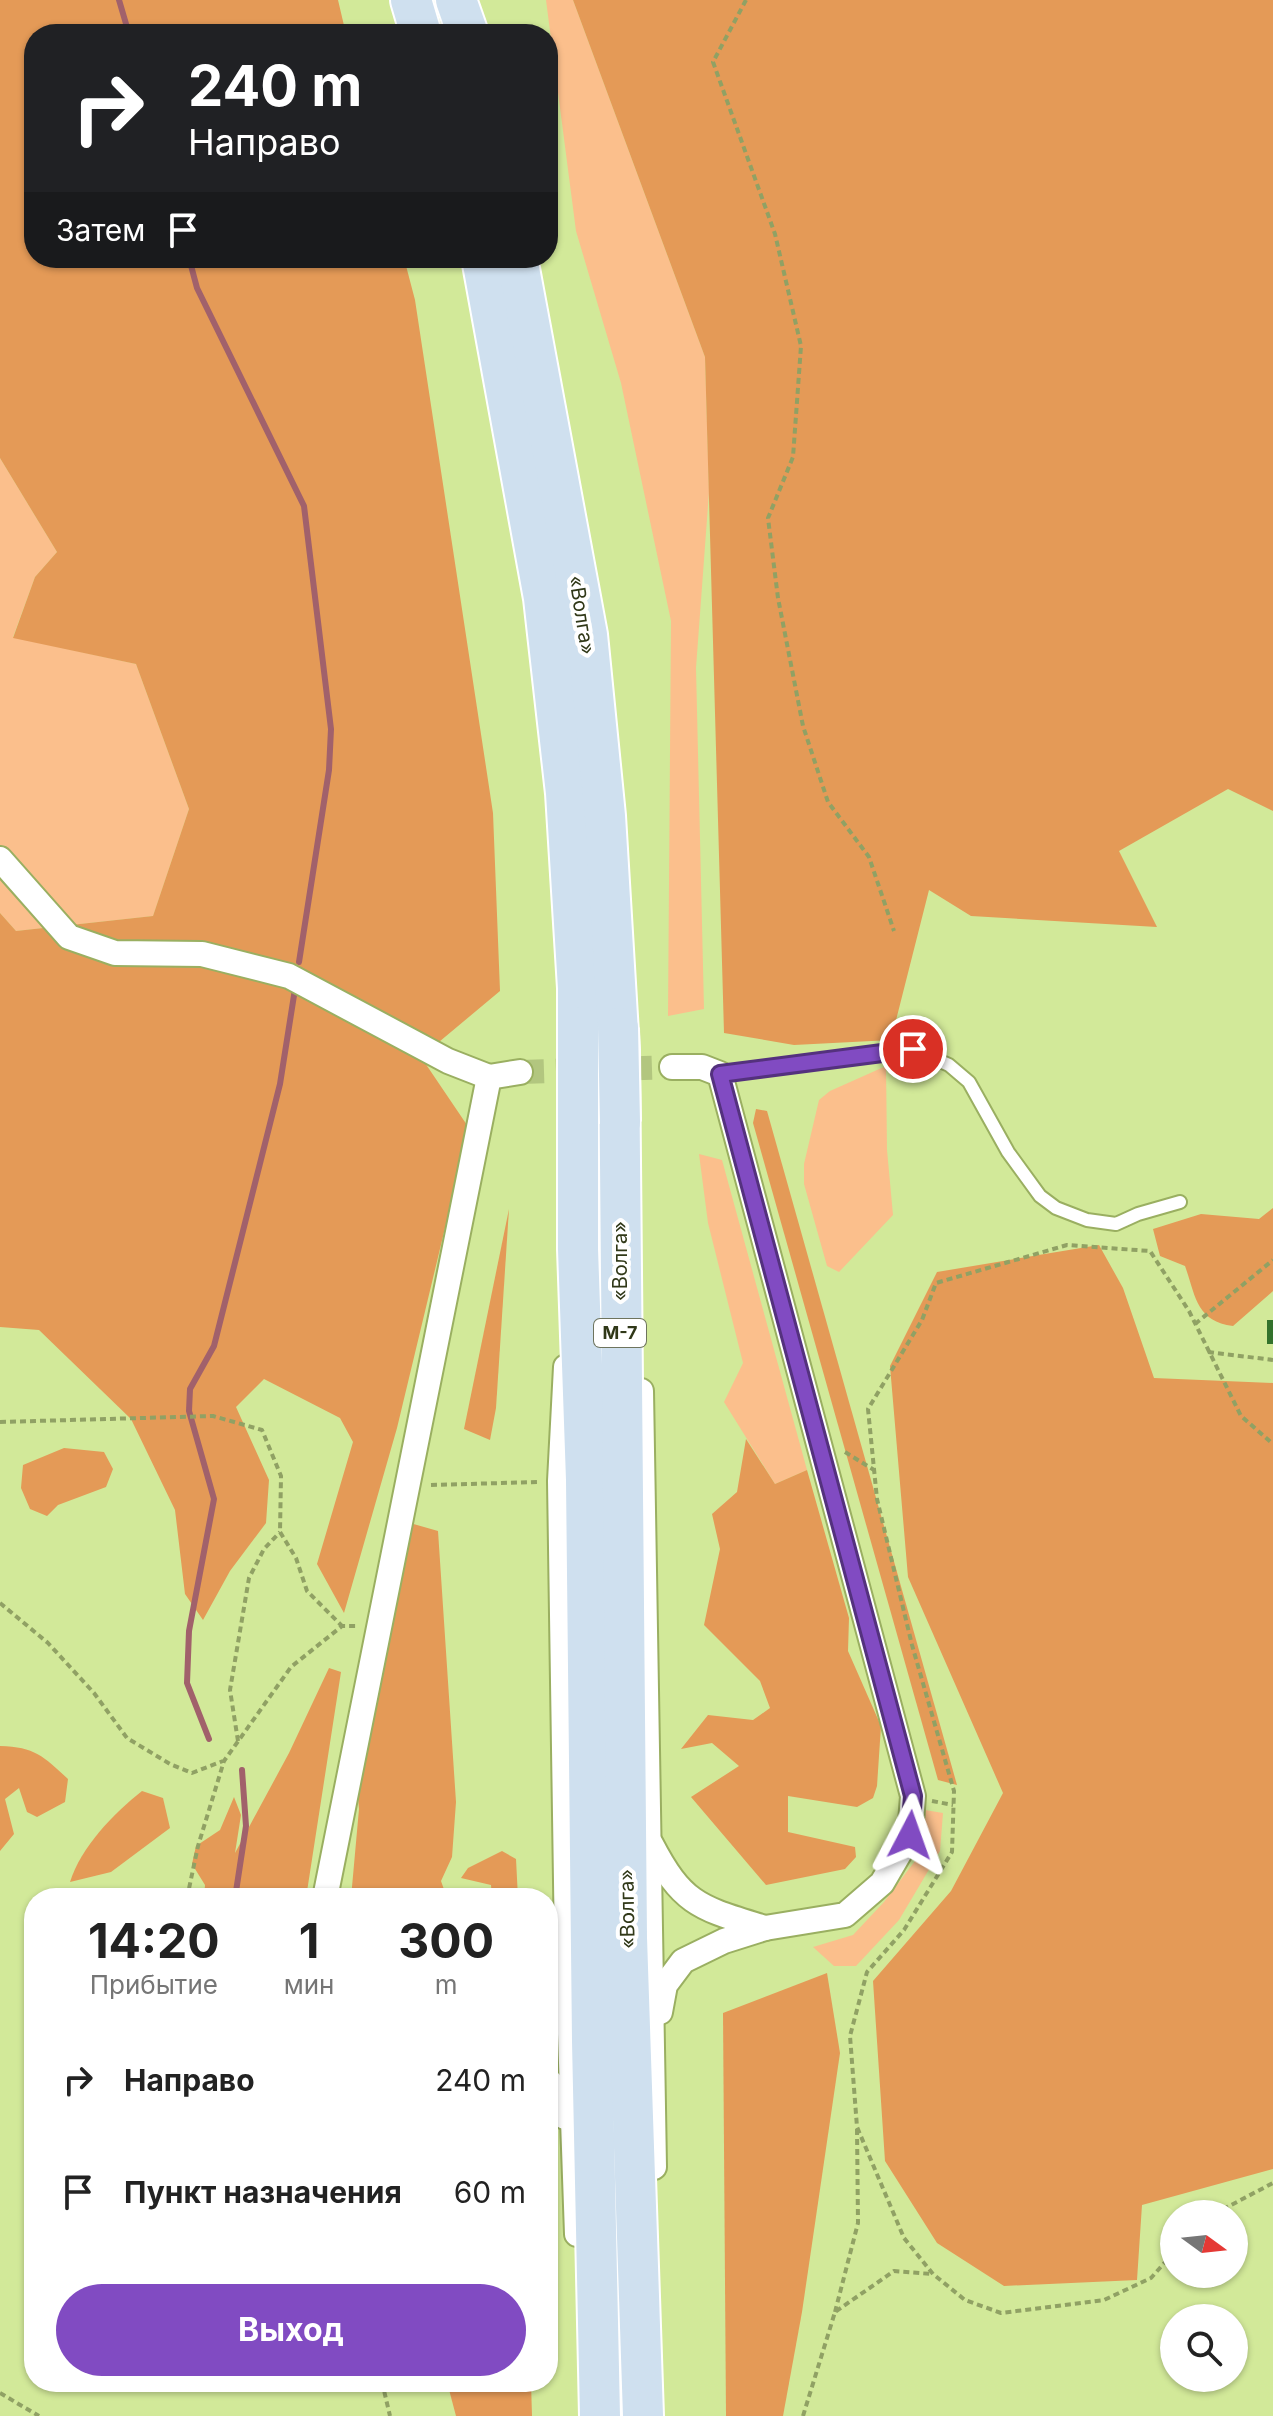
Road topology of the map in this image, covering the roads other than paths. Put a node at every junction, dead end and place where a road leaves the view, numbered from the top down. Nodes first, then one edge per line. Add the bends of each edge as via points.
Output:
1 (411, 0) edge
2 (456, 0) edge
3 (418, 24) edge
4 (464, 24) edge
5 (484, 268) edge
6 (519, 268) edge
7 (0, 859) edge
8 (619, 1039) junction
9 (672, 1067) tunnel mouth
10 (520, 1072) tunnel mouth
11 (720, 1074) junction
12 (489, 1077) junction
13 (1180, 1202) dead end
14 (578, 1249) junction
15 (649, 1839) junction
16 (327, 1888) edge
17 (765, 1928) junction
18 (567, 1948) junction
19 (558, 1966) edge
20 (653, 2050) junction
21 (558, 2097) edge
22 (573, 2146) junction
23 (643, 2408) edge
24 (590, 2416) edge
25 (600, 2416) edge

1 - 3 highway
2 - 4 highway
5 - 14 highway, «Волга» / М-7 via 544,598 566,793 578,988
6 - 8 highway, «Волга» via 587,635
7 - 12 street via 69,937 115,953 202,954 289,976 448,1061
8 - 15 street via 633,1158 645,1478
8 - 23 highway, «Волга» / М-7, bridge via 627,1938
9 - 11 street via 702,1067
10 - 12 street
11 - 13 lane via 913,1049 949,1065 969,1082 1008,1152 1040,1196 1056,1208 1116,1224
11 - 17 street via 913,1796 910,1835 882,1883 845,1915
12 - 16 street
14 - 18 street via 561,1467
14 - 25 highway, «Волга» / М-7
15 - 17 street via 686,1897
15 - 20 street
17 - 20 street via 683,1961 665,1985
18 - 19 street
18 - 22 street
20 - 23 street via 654,2197
21 - 22 street
22 - 24 street via 580,2334

